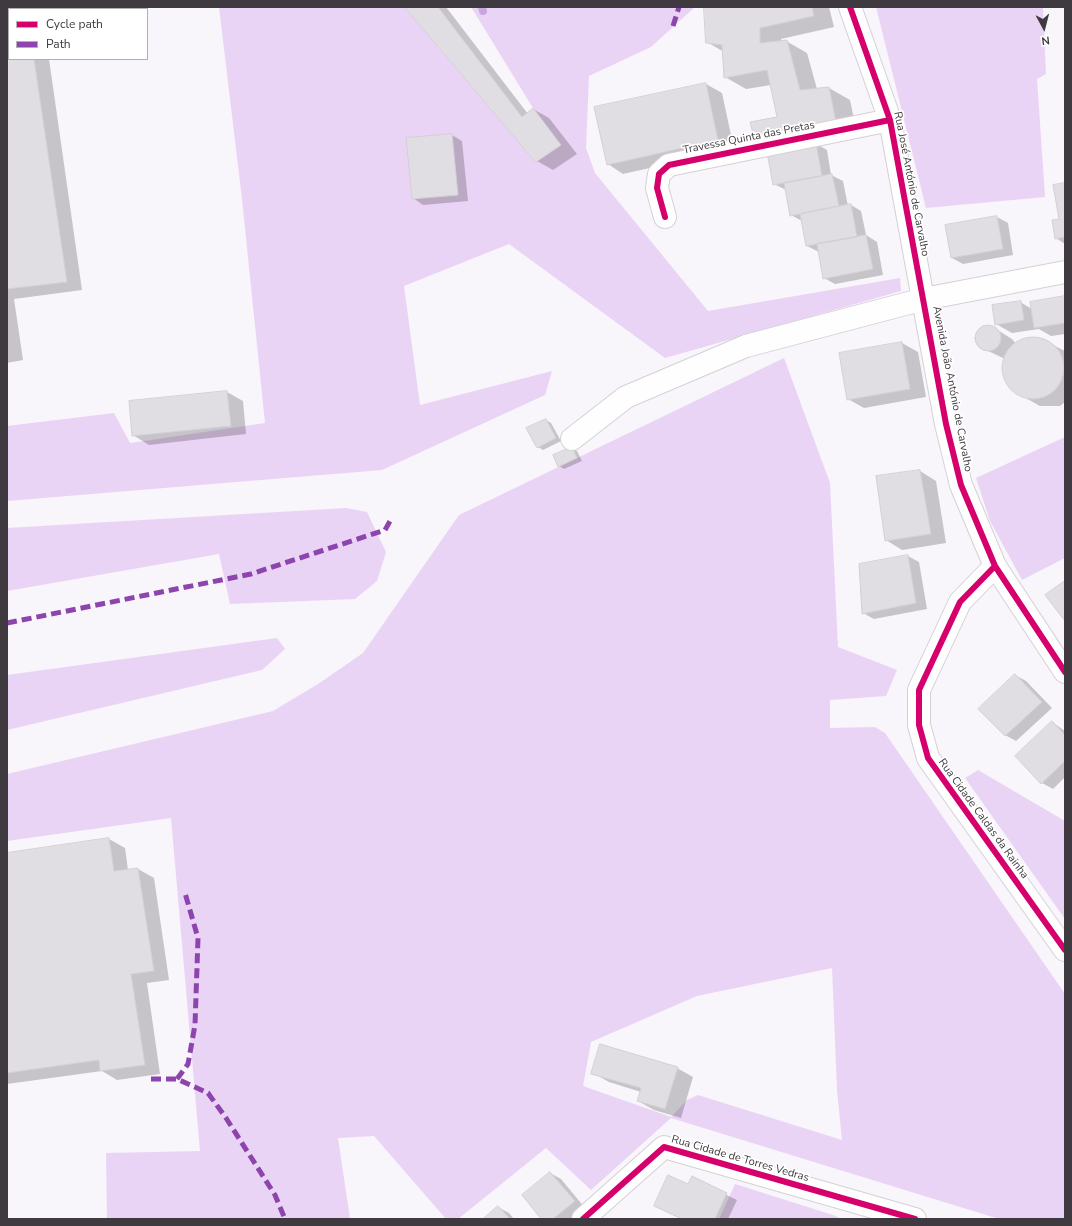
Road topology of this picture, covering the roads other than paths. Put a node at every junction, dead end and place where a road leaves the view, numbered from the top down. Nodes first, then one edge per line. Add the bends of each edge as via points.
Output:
1 (850, 7) edge
2 (890, 120) junction
3 (665, 217) dead end
4 (1065, 272) edge
5 (924, 299) junction
6 (572, 439) dead end
7 (995, 566) junction
8 (1065, 672) edge
9 (1065, 950) edge
10 (865, 1213) edge
11 (583, 1219) edge
12 (915, 1219) edge

1 - 2 street, Rua José António de Carvalho
2 - 3 street, Travessa Quinta das Pretas via 668,165 659,174 657,188
2 - 5 street, Rua José António de Carvalho
4 - 5 street
5 - 6 street via 746,346 626,397
5 - 7 street, Avenida João António de Carvalho via 946,424 961,485
7 - 8 street, Avenida João António de Carvalho
7 - 9 street, Rua Cidade Caldas da Rainha via 960,602 919,690 919,726 928,758
10 - 11 street, Rua Cidade de Torres Vedras via 664,1147
10 - 12 street, Rua Cidade de Torres Vedras

